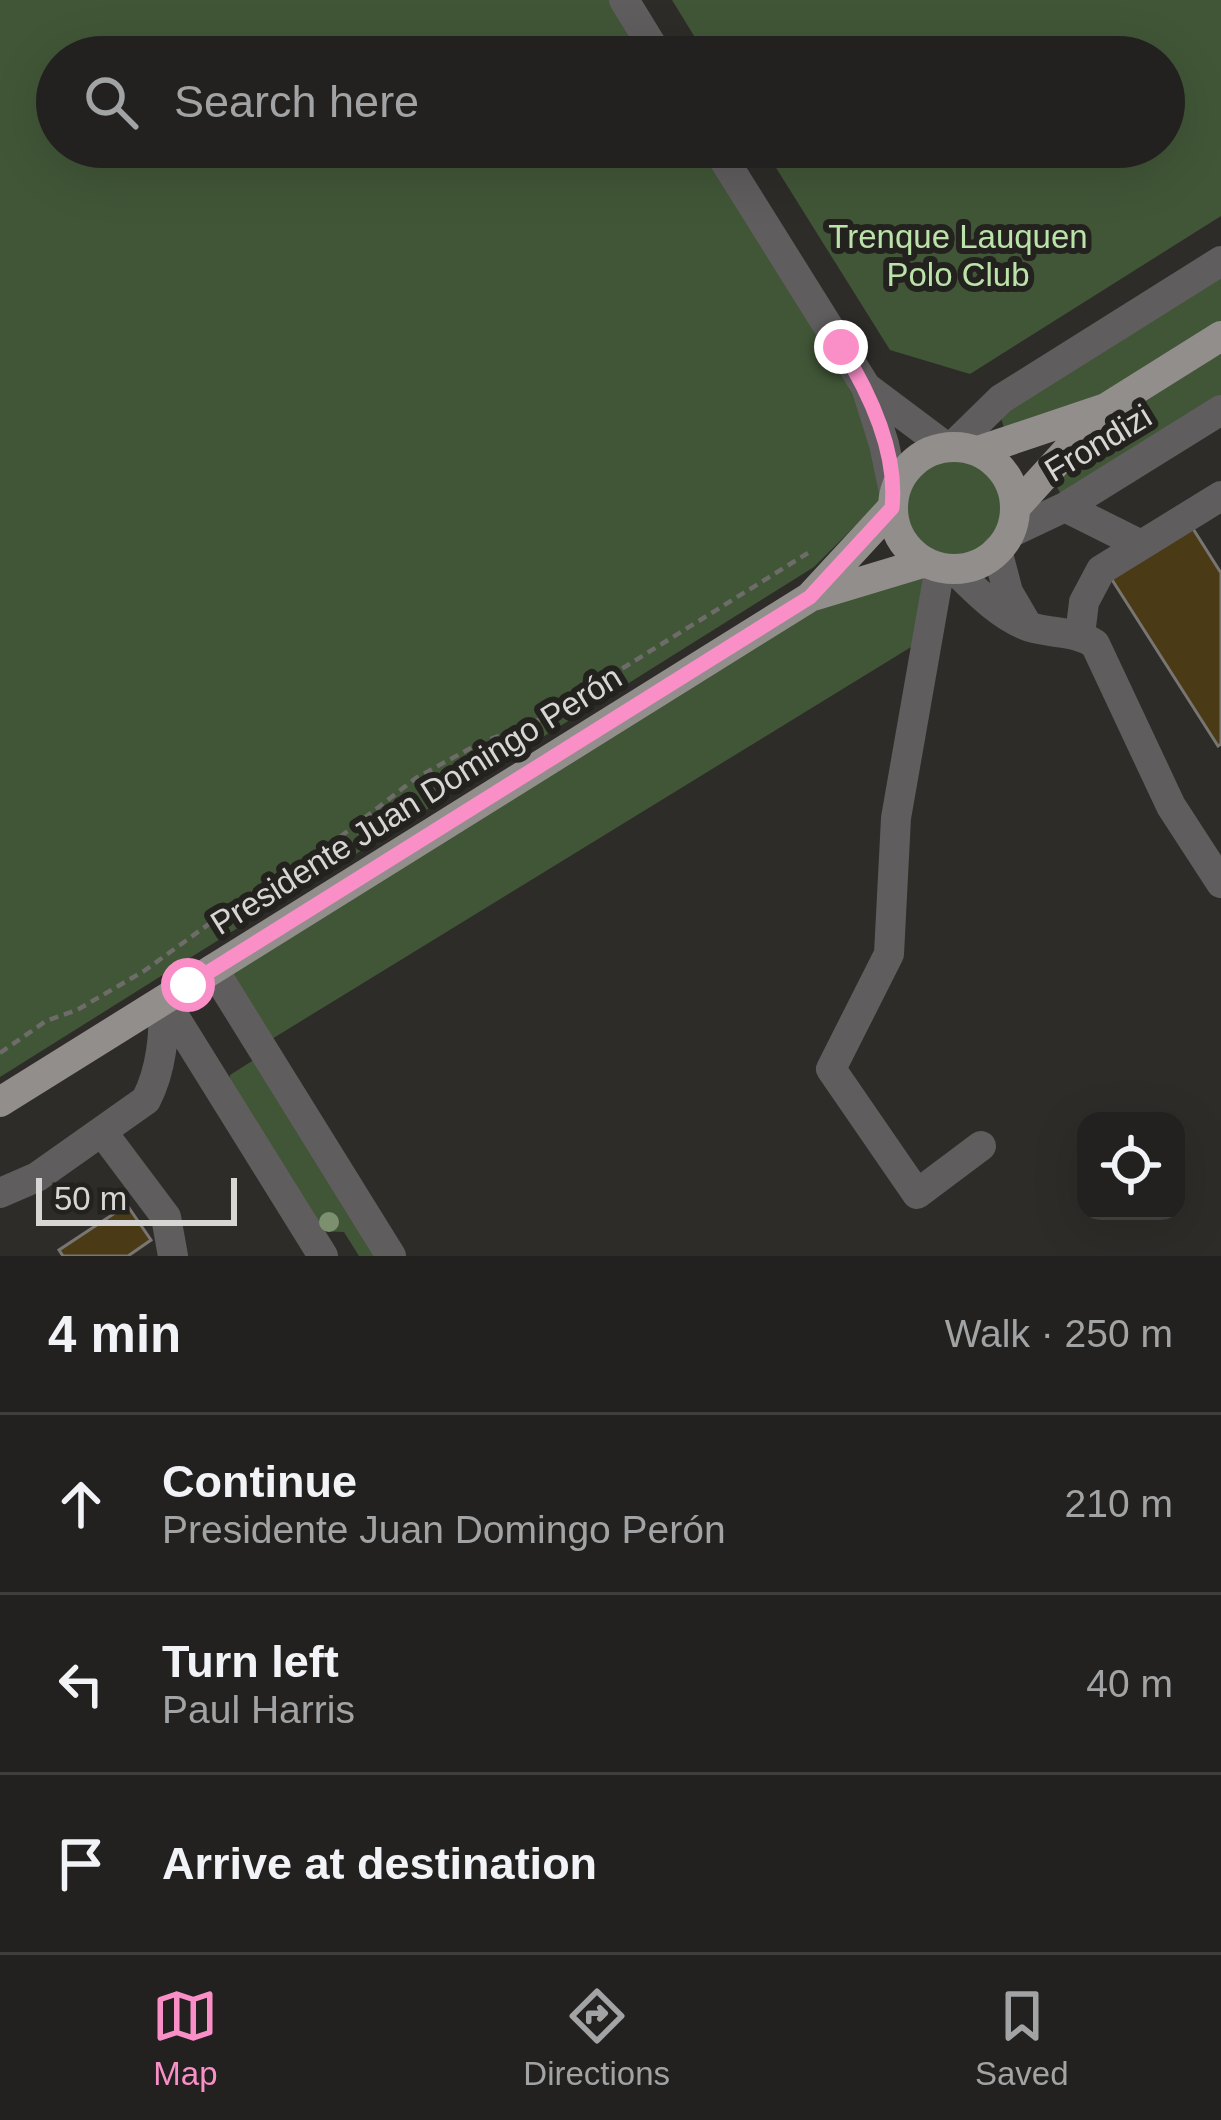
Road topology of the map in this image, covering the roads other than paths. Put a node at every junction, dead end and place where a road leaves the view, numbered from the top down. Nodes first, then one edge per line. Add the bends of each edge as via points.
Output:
1 (624, 0) edge
2 (646, 36) edge
3 (729, 168) edge
4 (1221, 261) edge
5 (1221, 336) edge
6 (866, 387) junction
7 (1106, 408) junction
8 (1221, 410) edge
9 (959, 448) junction
10 (1221, 496) edge
11 (893, 500) junction
12 (1065, 507) junction
13 (1008, 530) junction
14 (1142, 545) junction
15 (940, 566) junction
16 (810, 597) junction
17 (1028, 626) junction
18 (1080, 634) junction
19 (1221, 883) edge
20 (213, 969) junction
21 (164, 1000) junction
22 (0, 1102) edge
23 (103, 1133) junction
24 (981, 1146) dead end
25 (0, 1193) edge
26 (173, 1256) edge
27 (323, 1256) edge
28 (391, 1256) edge

1 - 2 street
3 - 6 street
4 - 9 street via 1001,399
5 - 7 main road
6 - 9 street
6 - 11 street
7 - 9 main road
7 - 13 main road
8 - 12 street, Frondizi
9 - 11 main road via 913,461
9 - 13 main road via 1005,474
10 - 14 street
11 - 15 main road via 901,540
11 - 16 main road, Presidente Juan Domingo Perón
12 - 13 street, Frondizi
12 - 14 street
13 - 15 main road via 985,561
13 - 17 street via 1008,592
14 - 18 street via 1101,570 1084,602
15 - 16 main road, Presidente Juan Domingo Perón
15 - 17 street
15 - 24 street via 896,818 889,954 831,1069 917,1194
16 - 20 main road, Presidente Juan Domingo Perón
17 - 18 street
18 - 19 street via 1095,644 1171,806
20 - 21 main road, Presidente Juan Domingo Perón
20 - 28 street
21 - 22 main road, Presidente Juan Domingo Perón
21 - 23 street via 154,1083 146,1100
21 - 27 street
23 - 25 street
23 - 26 street via 166,1217

